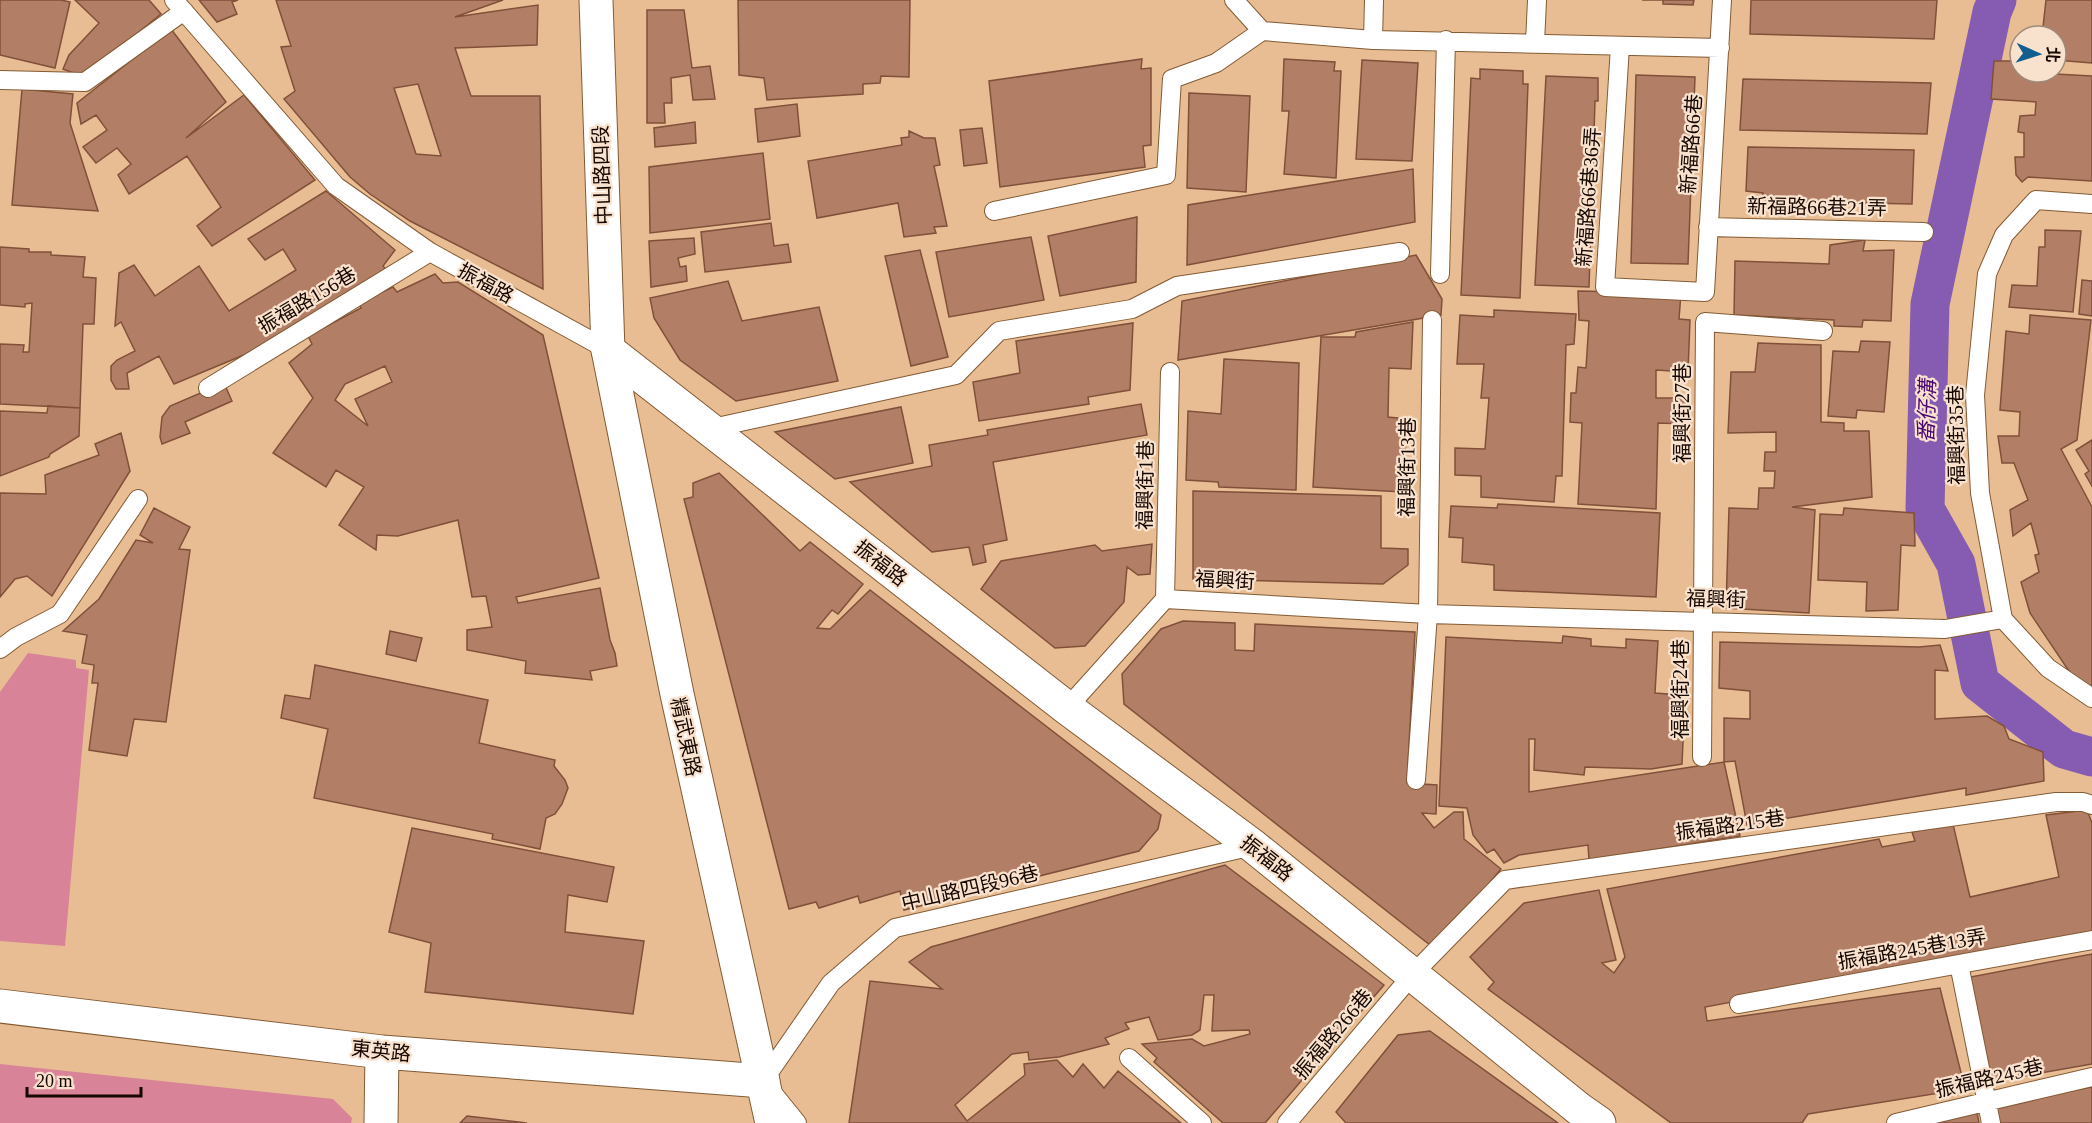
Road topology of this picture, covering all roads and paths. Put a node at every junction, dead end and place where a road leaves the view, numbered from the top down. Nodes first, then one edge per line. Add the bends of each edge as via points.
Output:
1 (596, 0) edge
2 (1234, 0) edge
3 (1374, 0) edge
4 (1537, 0) edge
5 (1722, 0) edge
6 (179, 6) edge
7 (1262, 31) junction
8 (1373, 40) junction
9 (1446, 40) junction
10 (1535, 43) junction
11 (1620, 46) junction
12 (1720, 48) junction
13 (0, 80) edge
14 (2092, 204) edge
15 (994, 211) dead end
16 (1708, 227) junction
17 (1924, 232) dead end
18 (430, 252) junction
19 (1400, 252) dead end
20 (1440, 274) dead end
21 (1705, 292) joint
22 (1432, 320) dead end
23 (1823, 331) dead end
24 (608, 350) junction
25 (1170, 372) dead end
26 (208, 388) dead end
27 (708, 429) junction
28 (138, 499) dead end
29 (1165, 599) junction
30 (1428, 614) junction
31 (2003, 619) junction
32 (1702, 622) junction
33 (0, 649) edge
34 (2092, 698) edge
35 (1067, 708) junction
36 (1702, 757) dead end
37 (1416, 780) dead end
38 (2092, 806) edge
39 (1253, 846) junction
40 (2092, 940) edge
41 (1959, 964) junction
42 (1413, 974) junction
43 (1739, 1004) dead end
44 (0, 1006) edge
45 (382, 1052) junction
46 (1129, 1058) dead end
47 (2092, 1077) edge
48 (763, 1081) junction
49 (1987, 1102) junction
50 (381, 1123) edge
51 (771, 1123) edge
52 (797, 1123) edge
53 (1202, 1123) edge
54 (1287, 1123) edge
55 (1599, 1123) edge
56 (1896, 1123) edge
57 (1991, 1123) edge

1 - 24 street, 中山路四段
2 - 7 lane
3 - 8 lane
4 - 10 lane
5 - 12 lane, 新福路66巷
6 - 13 lane via 85,82
6 - 18 lane, 振福路 via 336,186
7 - 8 lane
7 - 15 lane via 1216,63 1172,79 1166,175
8 - 9 lane
9 - 10 lane
9 - 20 lane
10 - 11 lane
11 - 12 lane
11 - 21 lane, 新福路66巷36弄 via 1605,287
12 - 16 lane, 新福路66巷
14 - 31 lane, 福興街35巷 via 2036,200 2004,235 1987,274 1975,395 1980,492
16 - 17 lane, 新福路66巷21弄
16 - 21 lane, 新福路66巷
18 - 24 lane, 振福路
18 - 26 lane, 振福路156巷
19 - 27 lane via 1177,286 1132,309 999,331 956,375
22 - 30 lane, 福興街13巷
23 - 32 lane, 福興街27巷 via 1705,322
24 - 27 street, 振福路
24 - 48 street, 精武東路 via 677,694
25 - 29 lane, 福興街1巷
27 - 35 street, 振福路
28 - 33 lane via 60,614
29 - 30 lane, 福興街
29 - 35 lane
30 - 32 lane, 福興街
30 - 37 lane
31 - 32 lane, 福興街 via 1945,628
31 - 34 lane via 2048,668
32 - 36 lane, 福興街24巷
35 - 39 street, 振福路
38 - 42 lane, 振福路215巷 via 2056,802 1505,880
39 - 42 street, 振福路
39 - 48 lane, 中山路四段96巷 via 895,928 831,983
40 - 41 lane, 振福路245巷13弄
41 - 43 lane, 振福路245巷13弄
41 - 49 lane
42 - 54 lane, 振福路266巷
42 - 55 street, 振福路
44 - 45 street, 東英路
45 - 48 street, 東英路
45 - 50 street
46 - 53 lane
47 - 49 lane, 振福路245巷
48 - 51 street, 精武東路
48 - 52 lane
49 - 56 lane, 振福路245巷
49 - 57 lane

